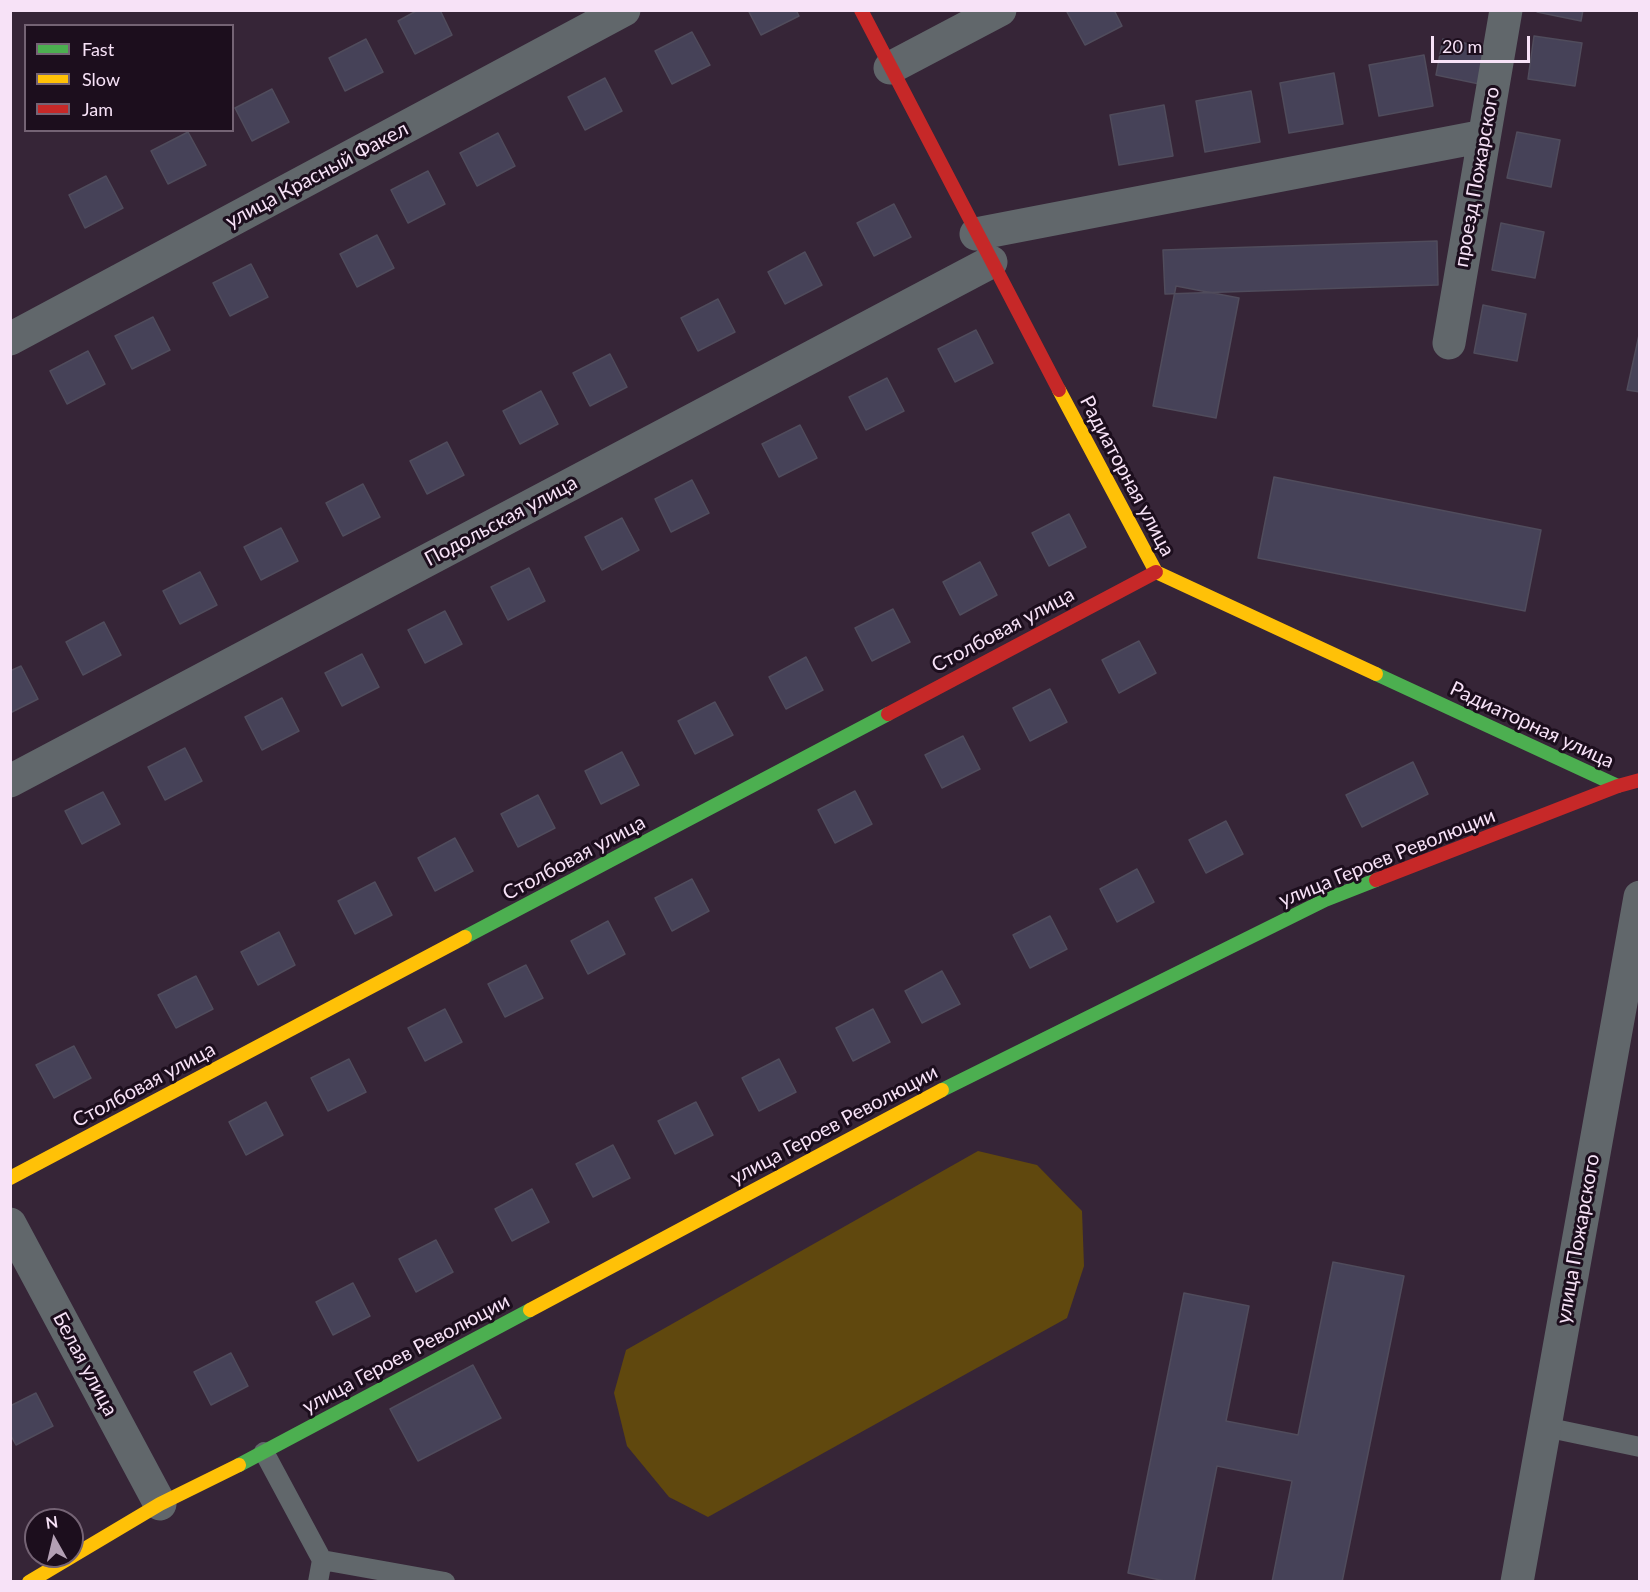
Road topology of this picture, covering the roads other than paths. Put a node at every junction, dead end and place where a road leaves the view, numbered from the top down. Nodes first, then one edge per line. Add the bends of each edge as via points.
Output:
1 (624, 10) edge
2 (861, 10) edge
3 (1000, 10) edge
4 (1506, 10) edge
5 (890, 68) junction
6 (1484, 136) junction
7 (983, 248) junction
8 (10, 339) edge
9 (1449, 343) dead end
10 (1156, 572) junction
11 (1640, 780) edge
12 (10, 781) edge
13 (1618, 786) junction
14 (1640, 897) edge
15 (10, 1178) edge
16 (10, 1224) edge
17 (1545, 1427) junction
18 (1640, 1447) edge
19 (264, 1452) junction
20 (160, 1504) junction
21 (322, 1560) junction
22 (29, 1581) edge
23 (318, 1581) edge
24 (445, 1581) edge
25 (1517, 1581) edge

1 - 8 street, улица Красный Факел
2 - 5 street, Радиаторная улица
3 - 5 street
4 - 6 street, проезд Пожарского
5 - 7 street, Радиаторная улица
6 - 7 street, Подольская улица
6 - 9 street, проезд Пожарского
7 - 10 street, Радиаторная улица
7 - 12 street, Подольская улица
10 - 13 street, Радиаторная улица
10 - 15 street, Столбовая улица
11 - 13 street, улица Героев Революции
13 - 19 street, улица Героев Революции via 1325,900 910,1106
14 - 17 street, улица Пожарского
16 - 20 street, Белая улица
17 - 18 lane
17 - 25 street, улица Пожарского
19 - 20 street, улица Героев Революции
19 - 21 lane
20 - 22 street, улица Героев Революции
21 - 23 lane
21 - 24 lane

